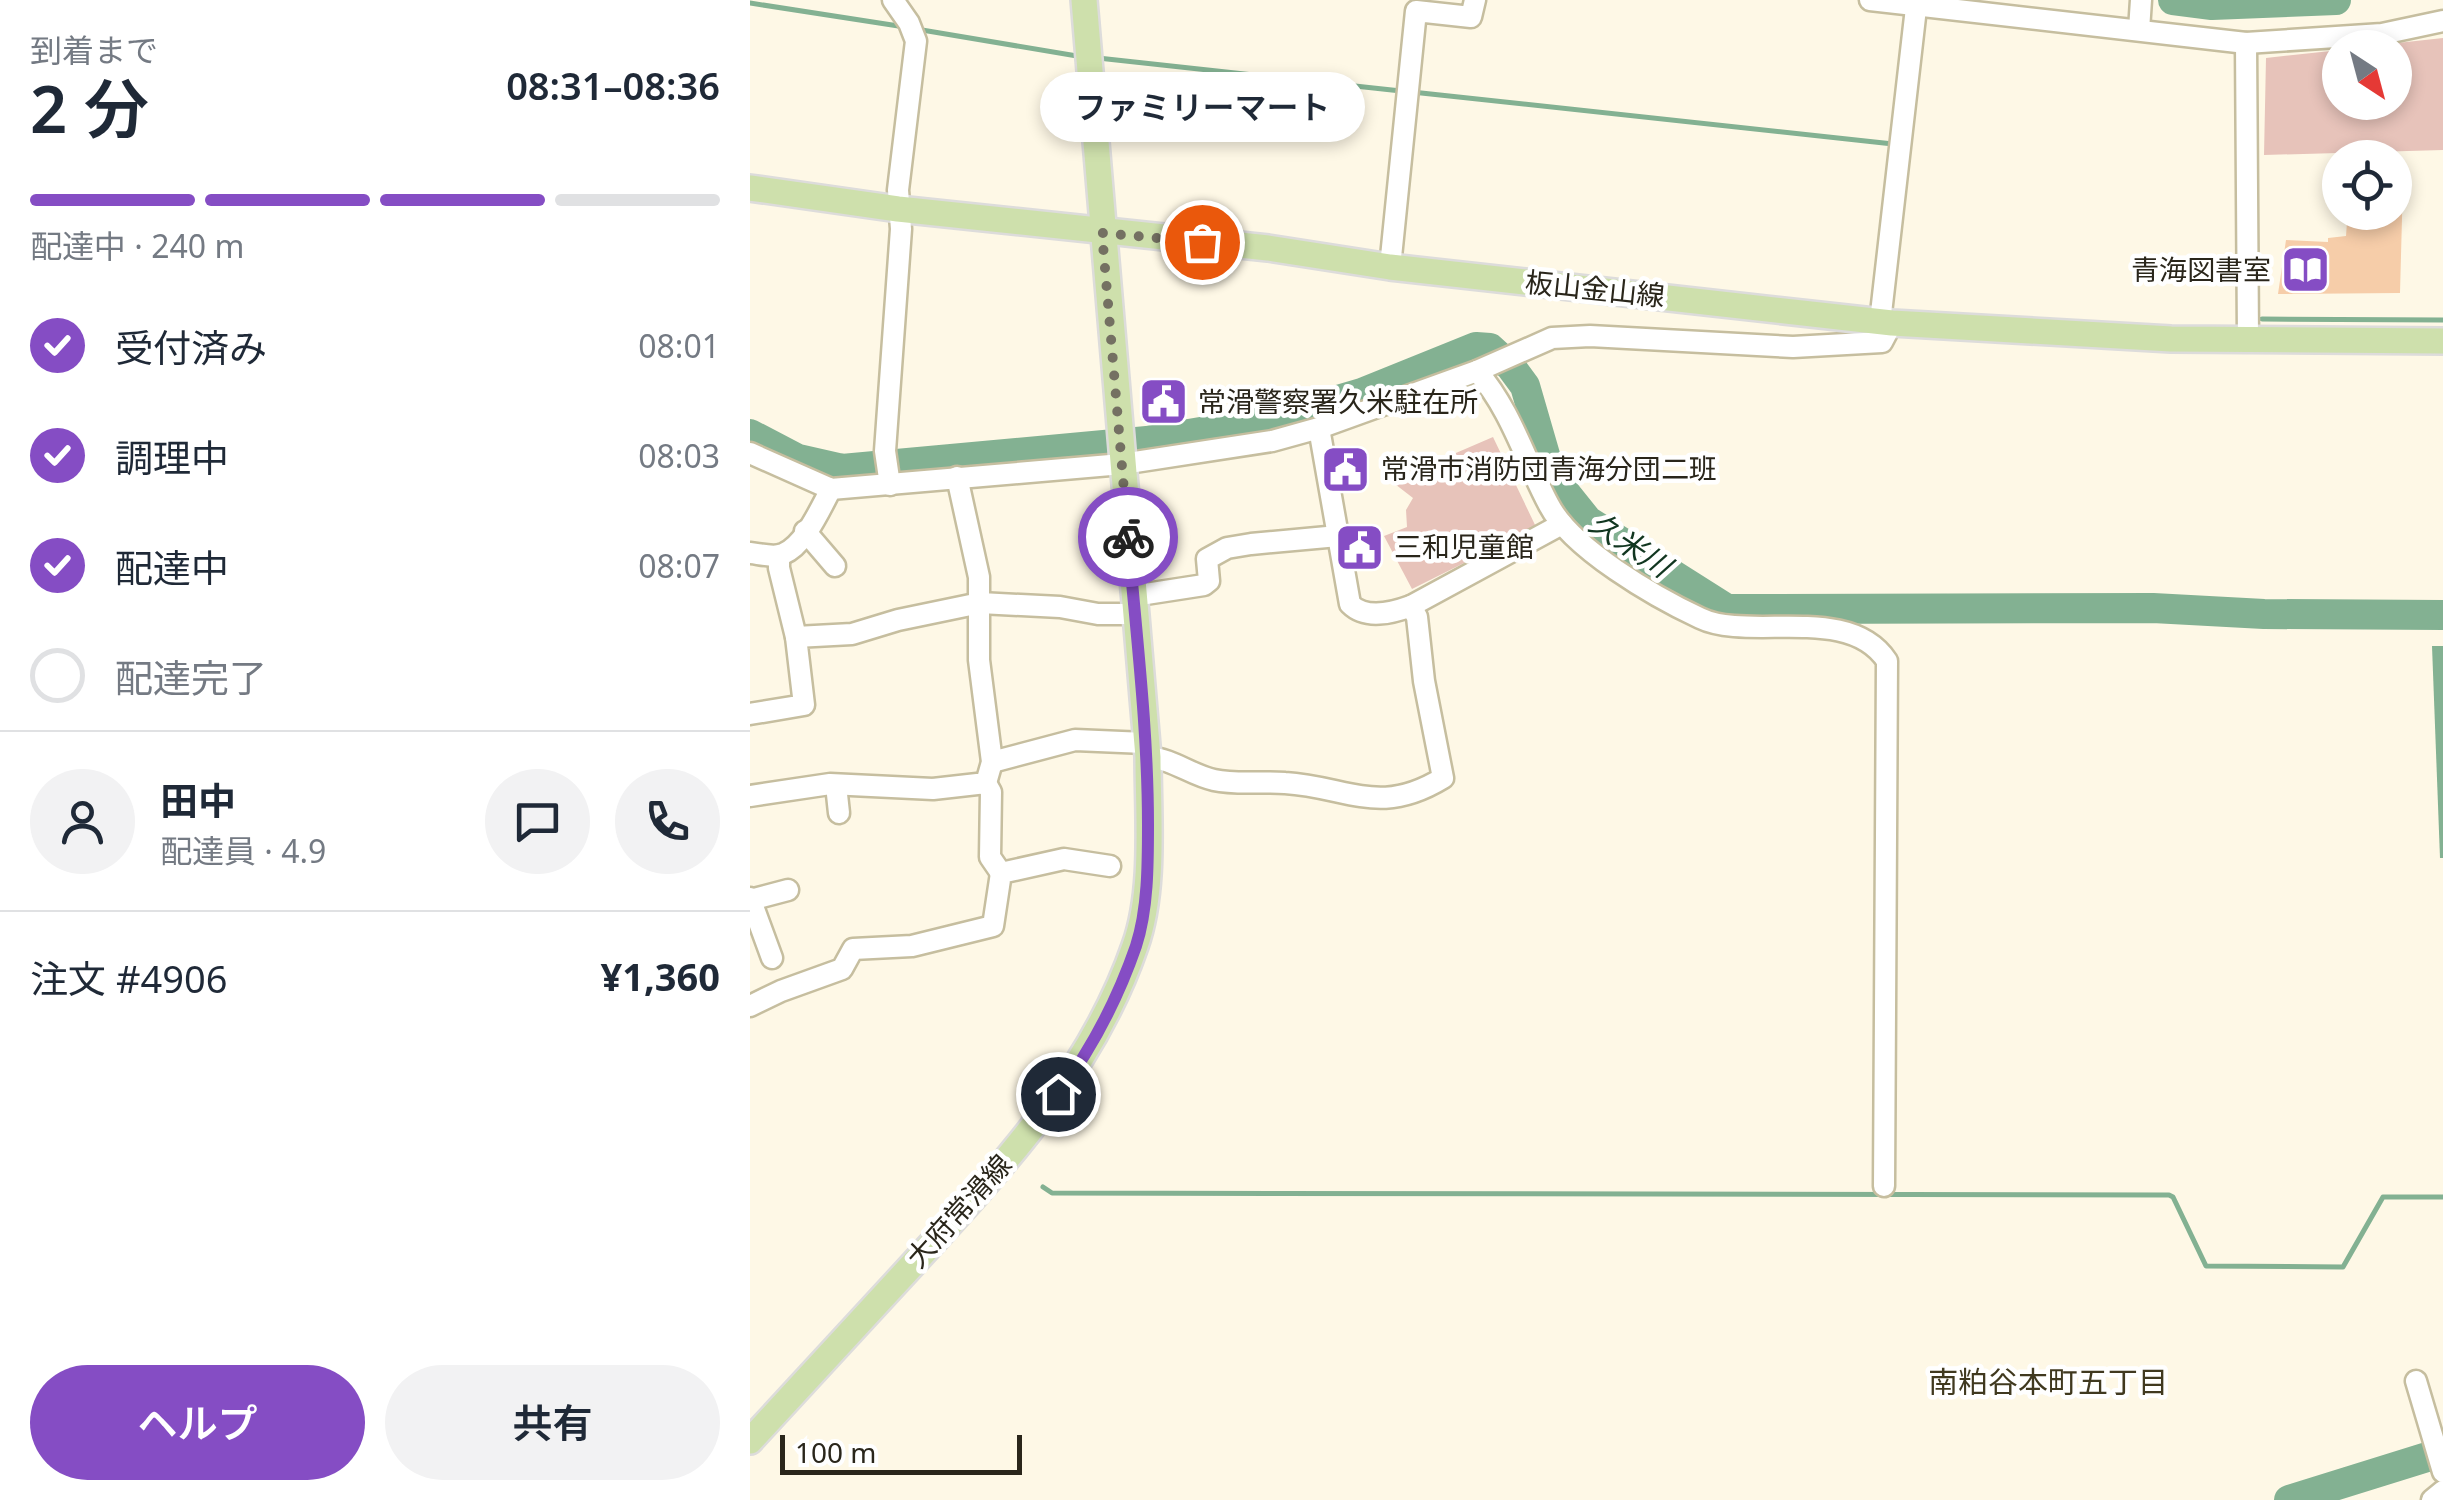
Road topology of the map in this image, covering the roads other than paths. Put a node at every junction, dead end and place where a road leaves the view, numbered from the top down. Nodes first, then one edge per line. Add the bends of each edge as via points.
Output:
1 (893, 0) edge
2 (1084, 0) edge
3 (1475, 0) edge
4 (1870, 0) edge
5 (1916, 8) junction
6 (2140, 15) edge
7 (2443, 21) edge
8 (2246, 44) junction
9 (750, 188) edge
10 (898, 210) junction
11 (1102, 233) junction
12 (1390, 266) junction
13 (1886, 323) junction
14 (2248, 340) junction
15 (2443, 341) edge
16 (1477, 372) junction
17 (1319, 428) junction
18 (752, 456) edge
19 (1122, 464) junction
20 (957, 477) junction
21 (890, 481) junction
22 (831, 488) junction
23 (1562, 524) junction
24 (806, 531) junction
25 (1338, 536) junction
26 (750, 553) edge
27 (779, 556) junction
28 (835, 566) dead end
29 (980, 603) junction
30 (1133, 605) junction
31 (1412, 606) junction
32 (796, 637) junction
33 (750, 714) edge
34 (1147, 750) junction
35 (989, 773) junction
36 (836, 785) junction
37 (750, 796) edge
38 (840, 814) dead end
39 (1110, 866) dead end
40 (1000, 873) junction
41 (788, 890) dead end
42 (750, 899) edge
43 (772, 958) dead end
44 (750, 1006) edge
45 (1884, 1186) dead end
46 (2416, 1381) dead end
47 (750, 1442) edge
48 (2443, 1472) edge
49 (2443, 1492) edge
50 (2432, 1500) edge

1 - 10 street via 916,41
2 - 11 main road, 大府常滑線
3 - 12 street via 1470,17 1416,11
4 - 5 street
5 - 6 street
5 - 13 street
6 - 8 street
7 - 8 street via 2382,34
8 - 14 street
9 - 10 main road, 板山金山線
10 - 11 main road, 板山金山線
10 - 21 street
11 - 12 main road, 板山金山線
11 - 19 main road, 大府常滑線
12 - 13 main road, 板山金山線
13 - 14 main road, 板山金山線
13 - 16 street via 1882,342 1844,346 1552,338
14 - 15 main road, 板山金山線
16 - 17 street
16 - 23 street via 1508,414
17 - 19 street
17 - 25 street
18 - 22 street
19 - 20 street
19 - 30 main road, 大府常滑線
20 - 21 street
20 - 29 street via 975,546
21 - 22 street
22 - 24 street
23 - 31 street
23 - 45 street via 1624,574 1700,618 1823,629 1872,642 1887,660
24 - 27 street
24 - 28 street
25 - 30 street via 1226,548 1206,560 1204,585
25 - 31 street via 1354,610 1392,613
26 - 27 street
27 - 32 street
29 - 30 street via 1098,614
29 - 32 street via 852,634
29 - 35 street
30 - 34 main road, 大府常滑線
31 - 34 street via 1443,778 1426,789 1366,800 1285,776 1246,790
32 - 33 street via 812,706
34 - 35 street via 1074,740
34 - 47 main road, 大府常滑線 via 1148,871 1137,943 1075,1071 952,1221
35 - 36 street via 934,788
35 - 40 street via 990,857
36 - 37 street
36 - 38 street
39 - 40 street via 1064,858
40 - 44 street via 992,926 912,946 853,949 842,970
41 - 42 street
42 - 43 street
46 - 48 street
49 - 50 street

